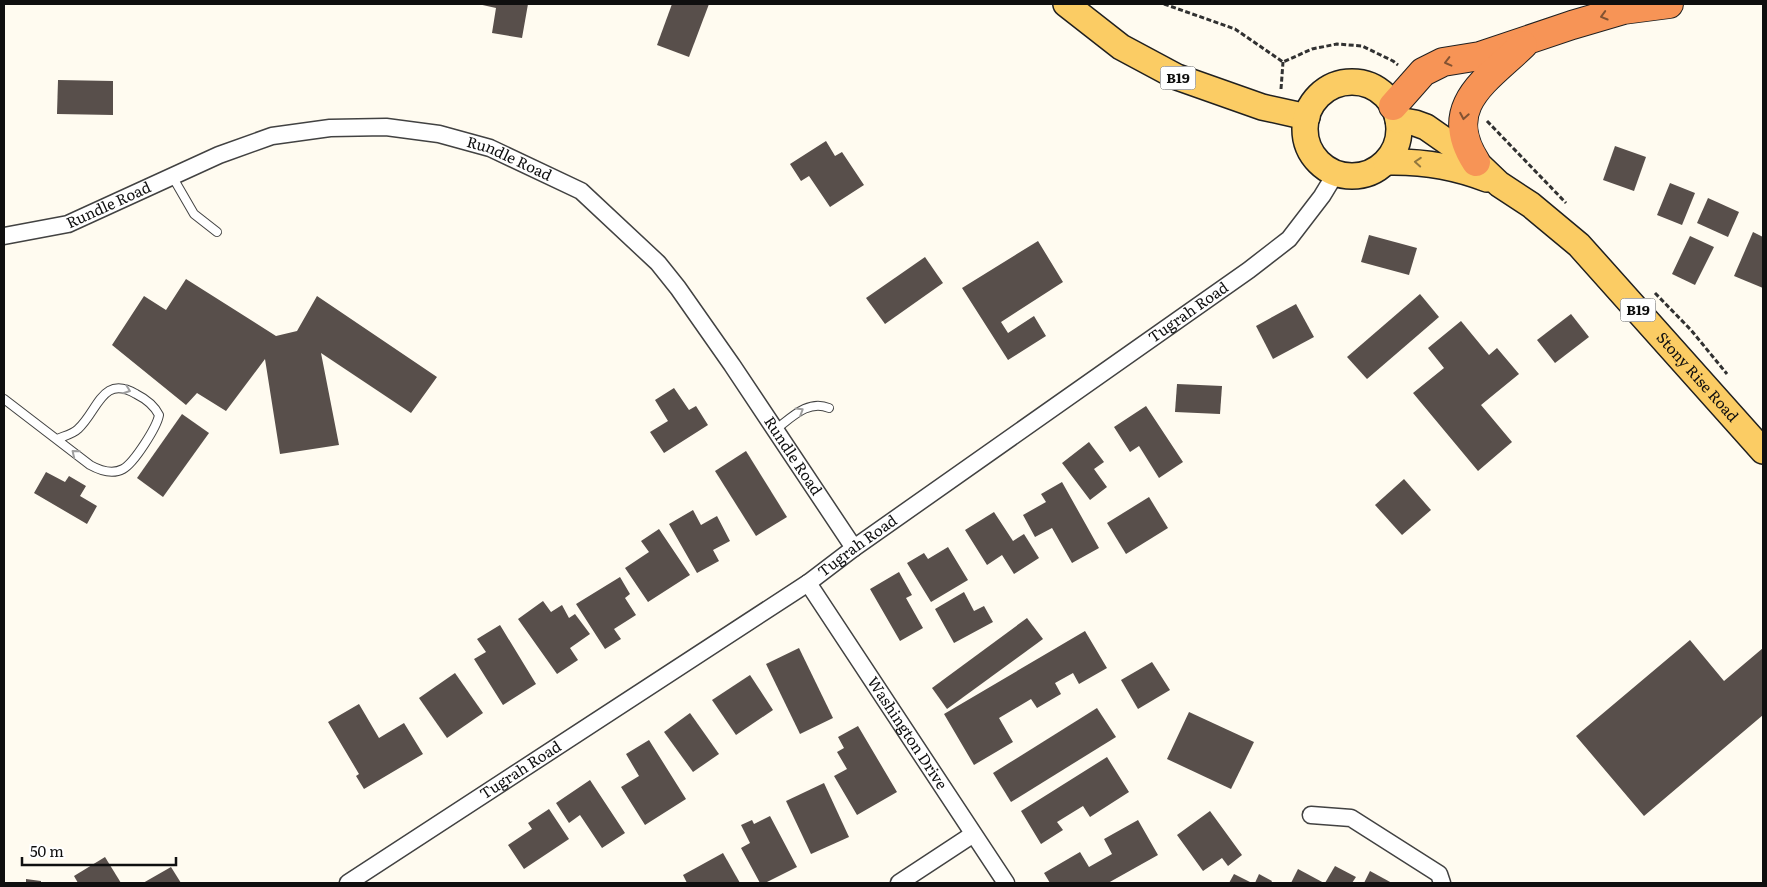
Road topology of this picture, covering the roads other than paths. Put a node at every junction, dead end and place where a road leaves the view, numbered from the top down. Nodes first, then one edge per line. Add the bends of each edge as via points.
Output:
1 (1066, 4) edge
2 (1669, 4) edge
3 (1528, 41) junction
4 (1395, 113) junction
5 (1307, 117) junction
6 (1386, 162) junction
7 (1476, 162) junction
8 (1336, 173) junction
9 (172, 176) junction
10 (1499, 184) junction
11 (217, 232) dead end
12 (4, 236) edge
13 (4, 399) edge
14 (829, 408) dead end
15 (775, 430) junction
16 (57, 439) junction
17 (1763, 451) edge
18 (854, 548) junction
19 (808, 583) junction
20 (1311, 815) dead end
21 (972, 834) junction
22 (348, 883) edge
23 (900, 883) edge
24 (1006, 883) edge
25 (1442, 883) edge

1 - 5 main road, B19 via 1121,47 1176,77 1262,107
2 -> 3 highway via 1624,10
3 -> 4 highway via 1480,56 1444,62 1423,72
3 -> 7 highway via 1478,86 1467,104 1463,125 1465,142
4 - 5 main road via 1382,93 1367,85 1350,83 1326,90 1314,102
4 - 6 main road via 1397,142
4 - 7 main road, Stony Rise Road / B19 via 1426,127
5 - 8 main road via 1306,140 1313,154 1323,166
6 - 8 main road, B19 via 1363,174 1349,176
10 -> 6 main road, Stony Rise Road / B19 via 1438,164
7 - 10 main road, Stony Rise Road / B19
8 - 18 street, Tugrah Road via 1298,228 1278,248
9 - 11 lane via 194,214
9 - 12 street, Rundle Road via 68,224
9 - 15 street, Rundle Road via 272,136 330,128 386,127 439,134 490,148 581,191 658,263
10 - 17 main road, Stony Rise Road / B19 via 1531,205 1578,245
13 - 16 lane
15 -> 14 lane via 801,410 822,405
15 - 18 street, Rundle Road
16 -> 16 lane via 80,428 111,388 131,390 152,404 159,415 155,428 124,469 99,470
18 - 19 street, Tugrah Road
19 - 21 street, Washington Drive
19 - 22 street, Tugrah Road
20 - 25 street via 1351,818 1439,874
21 - 23 street
21 - 24 street, Washington Drive

